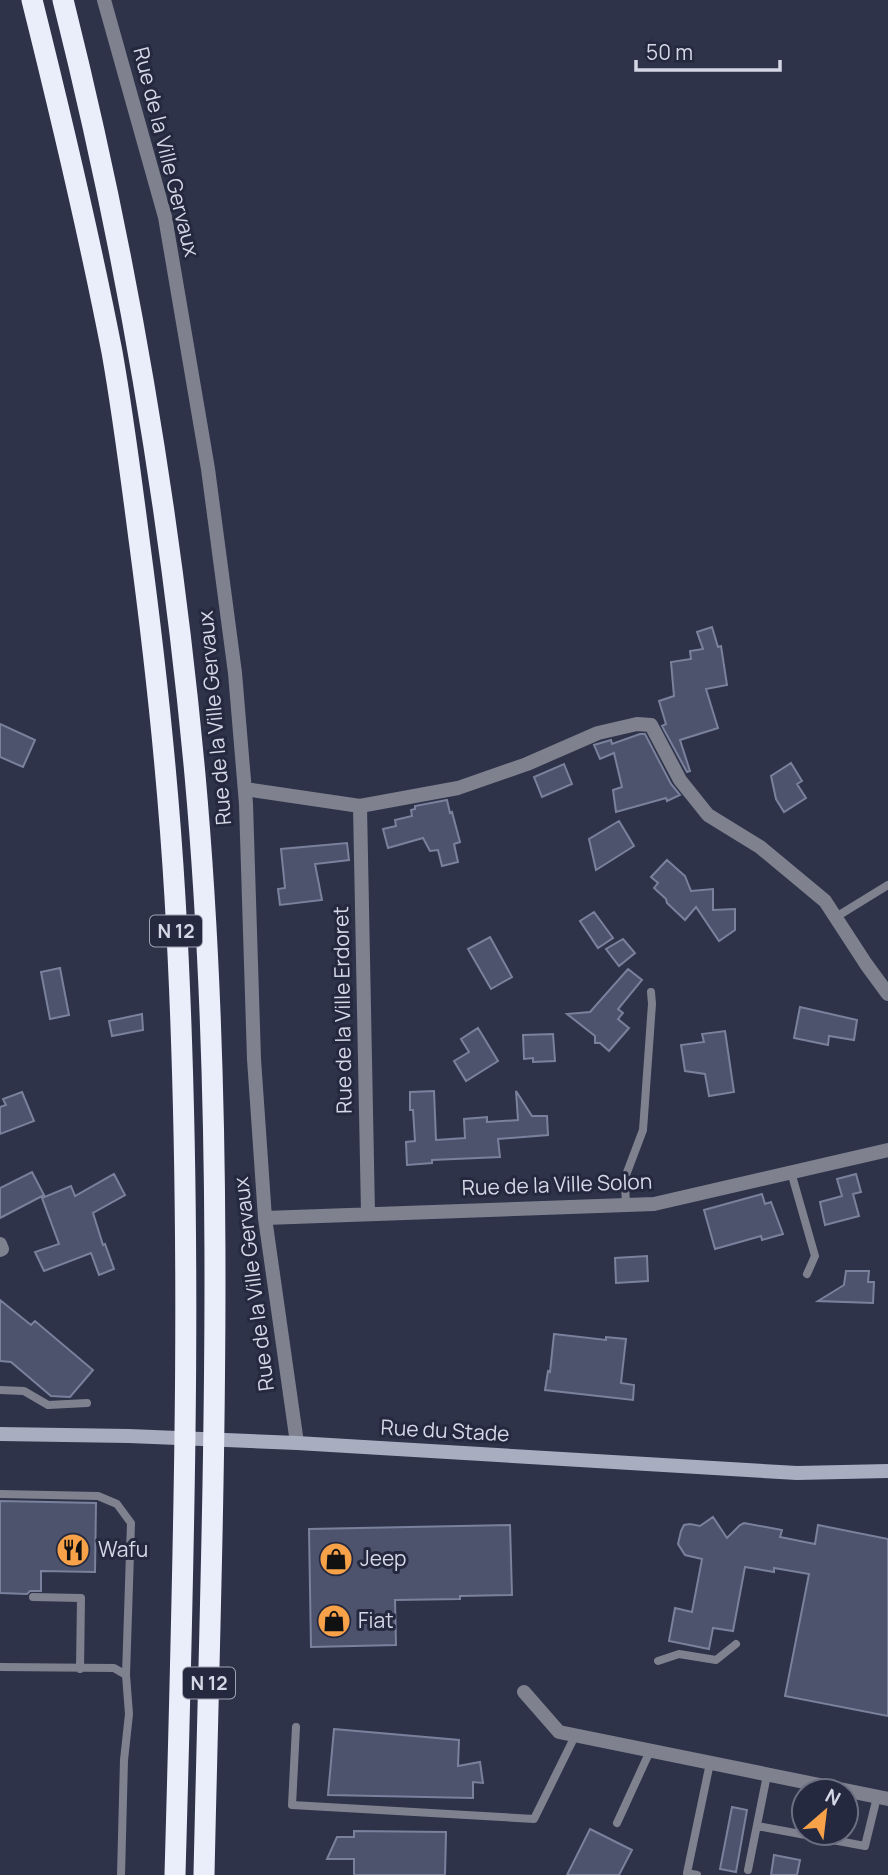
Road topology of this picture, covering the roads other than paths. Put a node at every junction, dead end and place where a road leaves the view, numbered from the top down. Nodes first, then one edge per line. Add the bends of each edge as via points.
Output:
1 (32, 0) edge
2 (63, 0) edge
3 (104, 0) edge
4 (245, 789) junction
5 (360, 806) junction
6 (888, 885) edge
7 (835, 917) junction
8 (651, 992) dead end
9 (888, 994) edge
10 (888, 1150) edge
11 (791, 1172) junction
12 (626, 1205) junction
13 (368, 1213) junction
14 (265, 1218) junction
15 (0, 1244) edge
16 (0, 1250) edge
17 (807, 1275) dead end
18 (0, 1390) edge
19 (87, 1403) dead end
20 (0, 1434) edge
21 (289, 1443) junction
22 (888, 1471) edge
23 (0, 1494) edge
24 (33, 1597) dead end
25 (736, 1644) dead end
26 (658, 1661) dead end
27 (0, 1667) edge
28 (80, 1669) junction
29 (127, 1675) junction
30 (524, 1692) dead end
31 (296, 1727) dead end
32 (575, 1735) junction
33 (650, 1751) junction
34 (710, 1763) junction
35 (767, 1775) junction
36 (883, 1798) edge
37 (617, 1823) dead end
38 (757, 1826) junction
39 (748, 1870) dead end
40 (121, 1875) edge
41 (175, 1875) edge
42 (204, 1875) edge
43 (697, 1875) edge

1 - 41 highway, N 12 via 113,356 151,626 165,765 175,898 186,1219
2 - 42 highway, N 12 via 109,198 149,413 195,778 213,1103 215,1293
3 - 4 street, Rue de la Ville Gervaux via 165,217 210,483
4 - 5 street
4 - 14 street, Rue de la Ville Gervaux via 254,1059
5 - 7 street via 458,788 598,733 651,725 680,780 708,815 760,847 825,901
5 - 13 street, Rue de la Ville Erdoret
6 - 7 lane
7 - 9 street
8 - 12 lane via 643,1130 626,1175
10 - 11 street, Rue de la Ville Solon
11 - 12 street, Rue de la Ville Solon via 654,1204
11 - 17 lane via 815,1256
12 - 13 street, Rue de la Ville Solon
13 - 14 street, Rue de la Ville Solon
14 - 21 street, Rue de la Ville Gervaux
15 - 16 street
18 - 19 lane via 24,1391 48,1405
20 - 21 main road, Rue du Stade
21 - 22 main road, Rue du Stade via 797,1473
23 - 29 lane via 98,1496 117,1504 131,1523
24 - 28 lane via 81,1598
25 - 26 lane via 716,1660 679,1654
27 - 28 lane
28 - 29 lane via 114,1668
29 - 40 lane
30 - 32 street via 559,1732
31 - 32 lane via 292,1805 534,1819
32 - 33 street
33 - 34 street
33 - 37 lane
34 - 35 street
34 - 43 lane via 687,1873
35 - 36 street
35 - 38 lane
36 - 38 lane via 864,1846
38 - 39 lane

